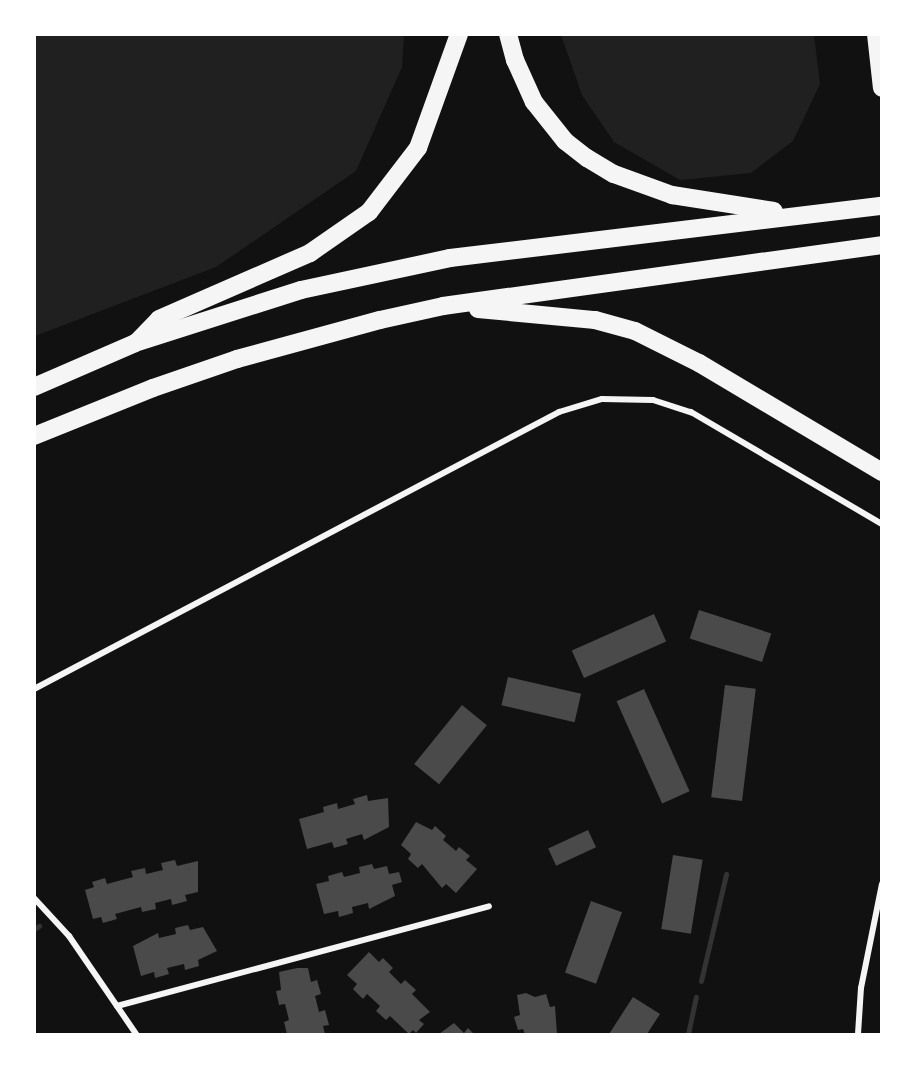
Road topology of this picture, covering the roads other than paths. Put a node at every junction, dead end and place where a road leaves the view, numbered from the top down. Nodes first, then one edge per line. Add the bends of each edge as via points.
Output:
1 (459, 34) edge
2 (508, 34) edge
3 (876, 34) edge
4 (882, 88) edge
5 (882, 206) edge
6 (810, 213) junction
7 (882, 245) edge
8 (443, 306) junction
9 (135, 343) junction
10 (34, 387) edge
11 (34, 436) edge
12 (882, 472) edge
13 (882, 524) edge
14 (34, 689) edge
15 (882, 884) edge
16 (34, 898) edge
17 (489, 906) dead end
18 (117, 1006) junction
19 (136, 1035) edge
20 (858, 1035) edge

1 - 9 highway via 418,148 369,212 310,253 159,319
2 - 6 highway via 534,102 565,141 586,158 614,174 672,195
3 - 4 highway
5 - 6 highway
6 - 9 highway via 450,258 301,290
7 - 8 highway
8 - 11 highway via 237,359
8 - 12 highway via 551,314 635,331 699,363
9 - 10 highway
13 - 14 street via 691,412 653,400 602,399 559,412
15 - 20 street via 861,988
16 - 18 street via 69,936
17 - 18 street
18 - 19 street

